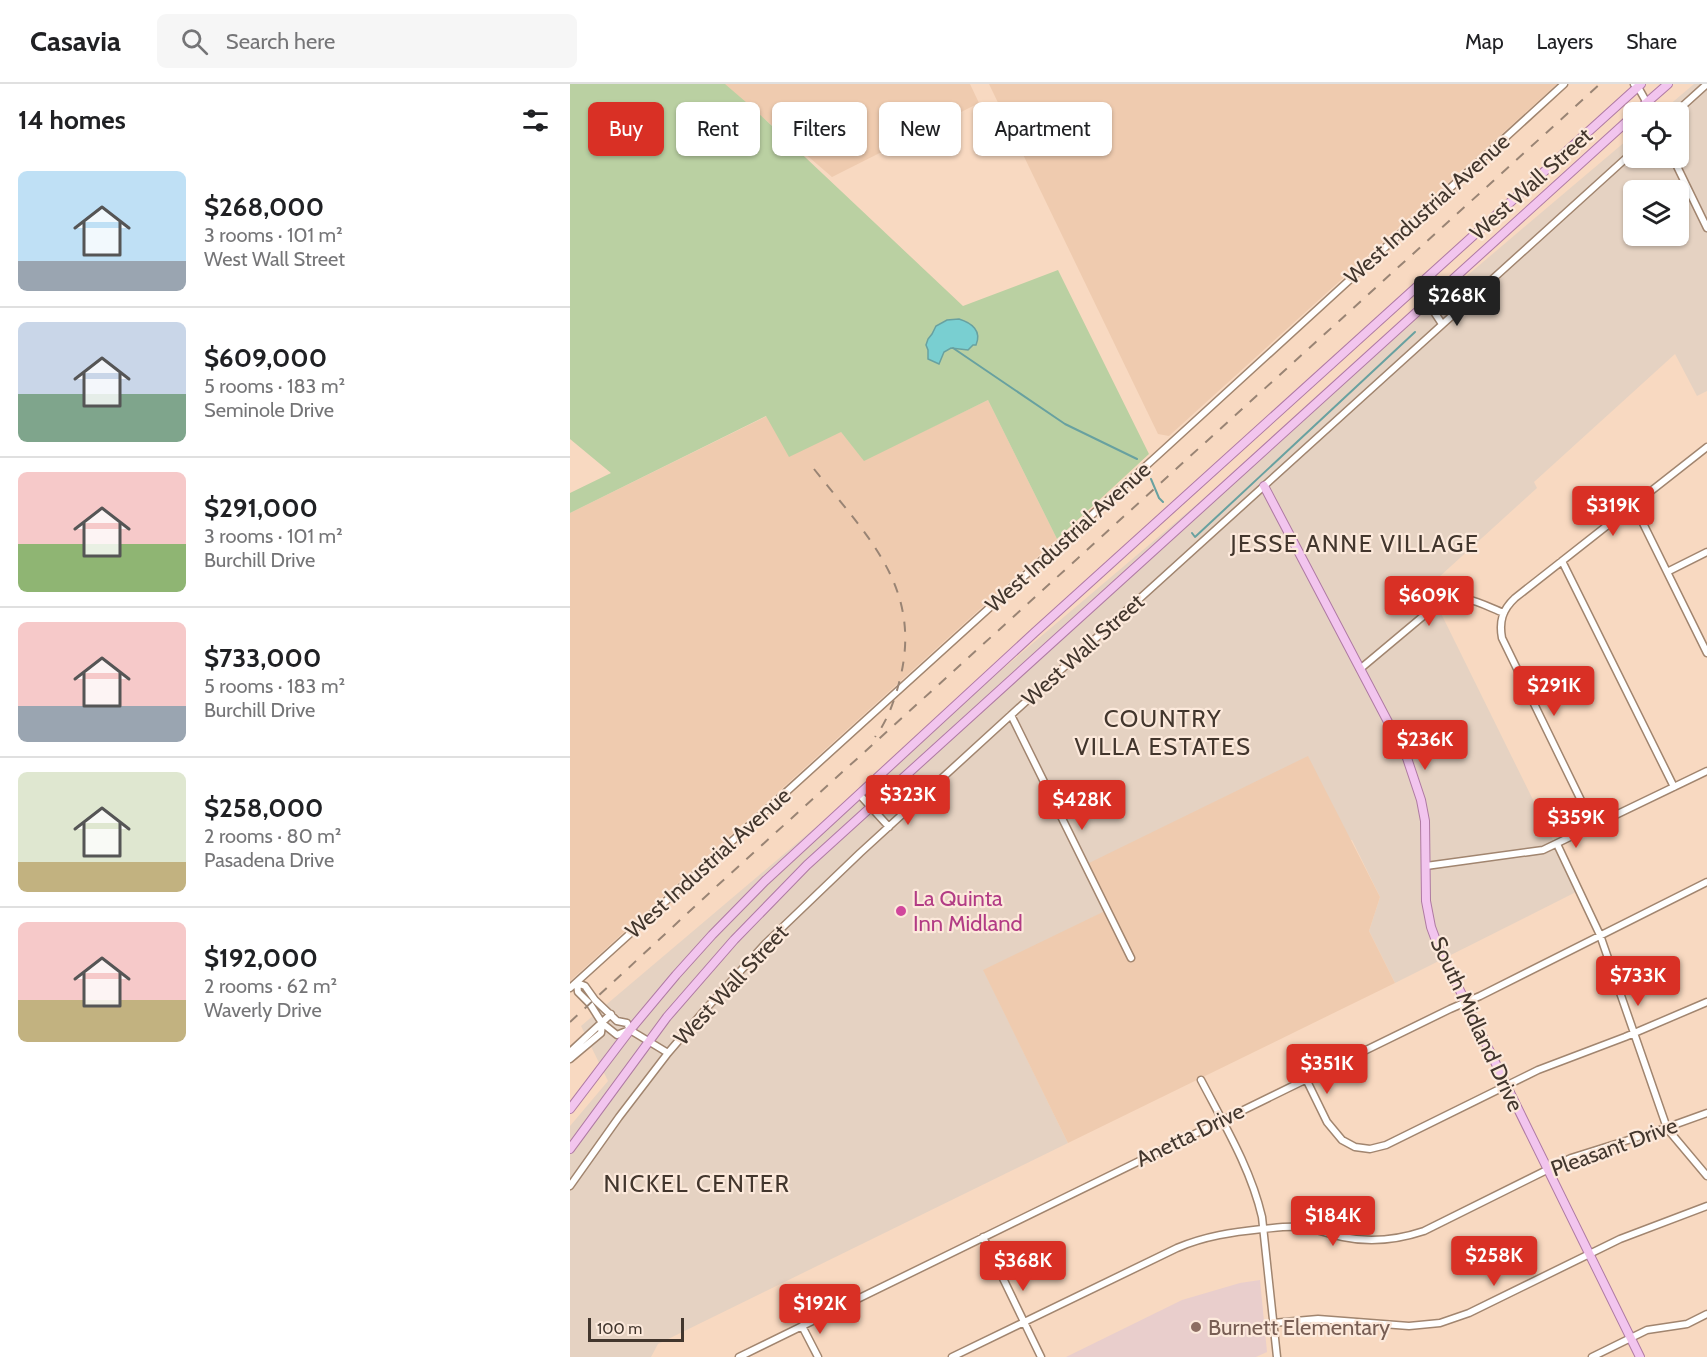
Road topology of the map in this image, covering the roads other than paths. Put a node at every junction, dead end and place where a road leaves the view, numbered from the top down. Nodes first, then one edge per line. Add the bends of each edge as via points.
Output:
1 (1564, 84) edge
2 (1668, 84) edge
3 (1707, 84) edge
4 (1638, 85) edge
5 (1646, 102) edge
6 (1648, 102) edge
7 (1687, 102) edge
8 (1623, 125) edge
9 (1623, 161) edge
10 (1678, 168) edge
11 (1707, 228) edge
12 (1417, 286) junction
13 (1427, 302) junction
14 (1442, 324) junction
15 (1707, 447) edge
16 (1264, 486) junction
17 (1634, 505) junction
18 (1707, 552) edge
19 (1562, 561) junction
20 (1667, 572) junction
21 (1504, 613) junction
22 (1707, 653) edge
23 (1360, 669) junction
24 (1011, 715) junction
25 (1707, 771) edge
26 (1674, 787) junction
27 (859, 794) junction
28 (870, 807) junction
29 (1594, 826) junction
30 (889, 828) junction
31 (1557, 844) junction
32 (1426, 866) junction
33 (1707, 882) edge
34 (1600, 935) junction
35 (1131, 958) dead end
36 (577, 982) junction
37 (570, 988) edge
38 (1465, 1002) junction
39 (1707, 1002) edge
40 (611, 1014) junction
41 (602, 1023) junction
42 (630, 1030) junction
43 (1634, 1033) junction
44 (648, 1041) junction
45 (570, 1052) edge
46 (668, 1053) junction
47 (570, 1059) edge
48 (1306, 1079) junction
49 (1201, 1080) dead end
50 (1506, 1086) junction
51 (570, 1110) edge
52 (1707, 1113) edge
53 (1222, 1120) junction
54 (1667, 1128) junction
55 (570, 1149) edge
56 (1547, 1170) junction
57 (1707, 1176) edge
58 (570, 1186) edge
59 (1707, 1206) edge
60 (1263, 1229) junction
61 (983, 1238) junction
62 (1589, 1254) junction
63 (1707, 1314) edge
64 (1024, 1322) junction
65 (1273, 1323) junction
66 (802, 1326) junction
67 (1630, 1338) junction
68 (739, 1357) edge
69 (818, 1357) edge
70 (952, 1357) edge
71 (1041, 1357) edge
72 (1277, 1357) edge
73 (1592, 1357) edge
74 (1640, 1357) edge

1 - 36 street, West Industrial Avenue
2 - 6 main road, West Wall Street
3 - 7 street
4 - 5 street
4 - 12 main road, West Wall Street
8 - 13 main road, West Wall Street
9 - 14 street, West Wall Street
10 - 11 street
12 - 13 street
12 - 27 main road, West Wall Street
13 - 14 street
13 - 28 main road, West Wall Street
14 - 16 street, West Wall Street
15 - 17 street
16 - 23 main road, South Midland Drive
16 - 24 street, West Wall Street
17 - 19 street
17 - 20 street
18 - 20 street
19 - 21 street via 1512,601
19 - 26 street
20 - 22 street
21 - 23 street via 1462,597 1448,598
21 - 29 street via 1500,625 1502,638
23 - 32 main road, South Midland Drive via 1415,780 1425,821
24 - 30 street, West Wall Street
24 - 35 street
25 - 26 street
26 - 29 street
27 - 28 street
27 - 42 main road, West Wall Street via 712,935
28 - 30 street
28 - 44 main road, West Wall Street via 766,906
29 - 31 street
30 - 46 street, West Wall Street via 765,944
31 - 32 street via 1543,850
31 - 34 street
32 - 38 main road, South Midland Drive via 1431,927
33 - 34 street, Anetta Drive
34 - 38 street, Anetta Drive
34 - 43 street
36 - 37 street, West Industrial Avenue
36 - 40 street
36 - 41 street via 578,992
38 - 48 street, Anetta Drive
38 - 50 main road, South Midland Drive
39 - 43 street
40 - 41 street
40 - 42 street via 617,1021 627,1023
41 - 42 street via 617,1035
41 - 45 street
41 - 47 street via 601,1033
42 - 44 street
42 - 51 main road, West Wall Street
43 - 50 street
43 - 54 street
44 - 46 street
44 - 55 main road, West Wall Street
46 - 58 street, West Wall Street
48 - 50 street via 1327,1122 1342,1140 1370,1149 1386,1145
48 - 53 street, Anetta Drive
49 - 53 street
50 - 56 main road, South Midland Drive
52 - 54 street, Pleasant Drive
53 - 60 street via 1254,1186
53 - 61 street, Anetta Drive
54 - 56 street, Pleasant Drive via 1571,1158
54 - 57 street
56 - 60 street, Pleasant Drive via 1403,1238 1358,1240 1305,1227
56 - 62 main road, South Midland Drive
59 - 62 street
60 - 64 street, Pleasant Drive via 1183,1245
60 - 65 street
61 - 64 street
61 - 66 street, Anetta Drive
62 - 65 street via 1469,1313 1440,1323 1409,1326 1318,1319
62 - 67 main road, South Midland Drive
63 - 67 street via 1687,1324 1650,1329
64 - 70 street, Pleasant Drive
64 - 71 street
65 - 72 street
66 - 68 street, Anetta Drive
66 - 69 street
67 - 73 street
67 - 74 main road, South Midland Drive

